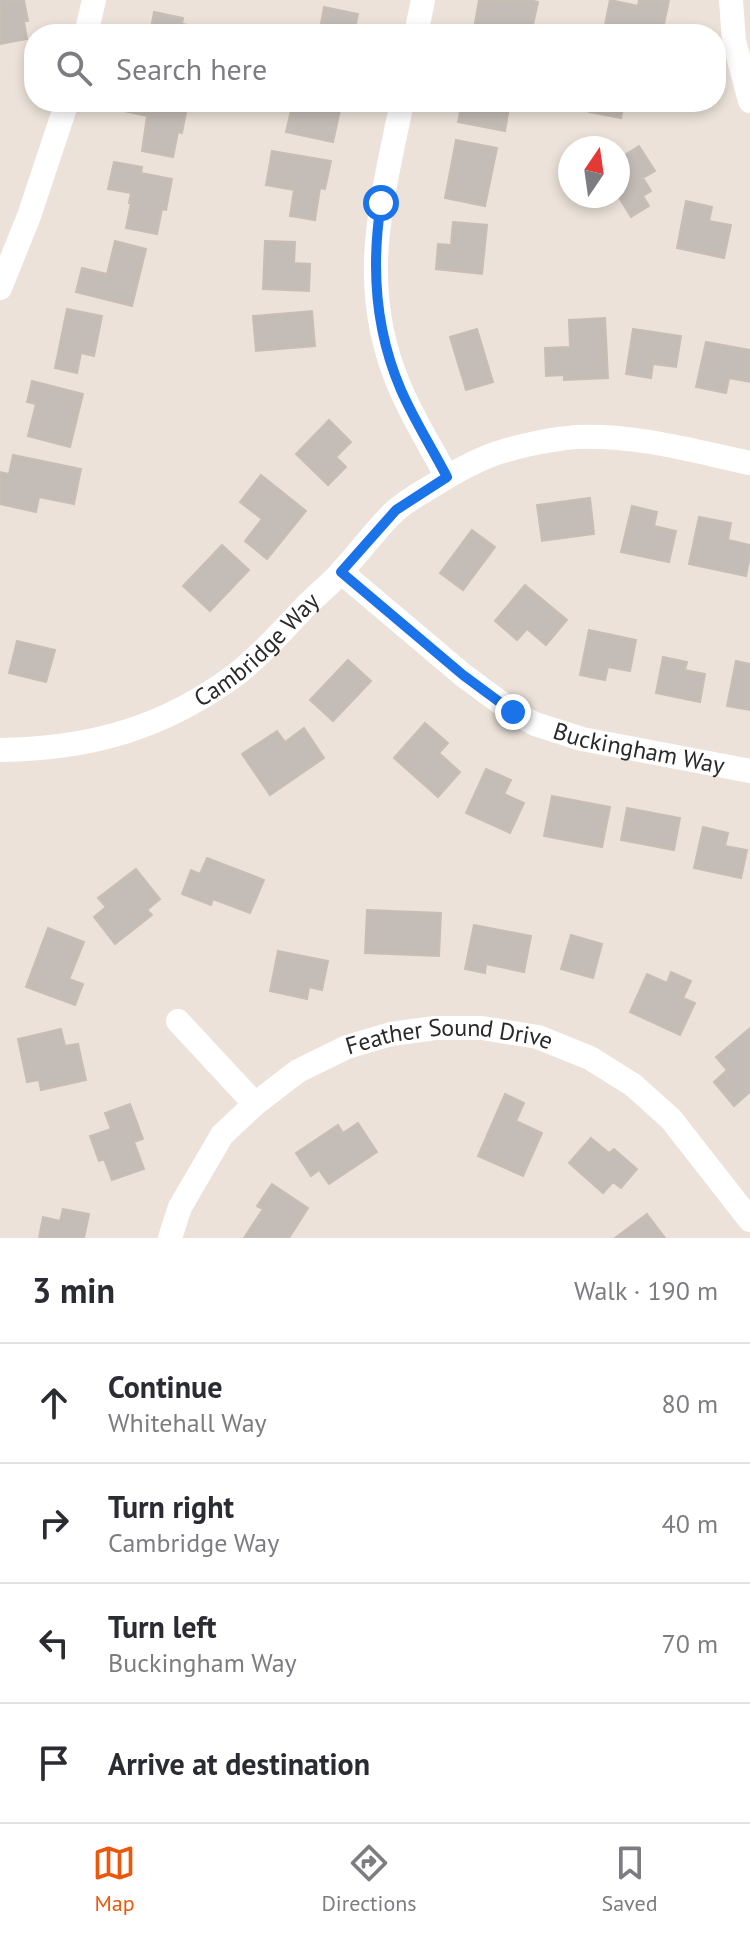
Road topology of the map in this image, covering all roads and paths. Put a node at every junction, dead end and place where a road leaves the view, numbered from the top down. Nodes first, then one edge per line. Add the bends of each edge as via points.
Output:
1 (94, 0) edge
2 (423, 0) edge
3 (731, 0) edge
4 (88, 24) edge
5 (418, 24) edge
6 (750, 101) edge
7 (64, 112) edge
8 (400, 112) edge
9 (0, 288) edge
10 (750, 463) edge
11 (447, 477) junction
12 (341, 572) junction
13 (0, 750) edge
14 (750, 771) edge
15 (178, 1021) dead end
16 (255, 1104) junction
17 (750, 1219) edge
18 (170, 1238) edge

1 - 4 street
2 - 5 street
3 - 6 street via 734,41
7 - 9 street
8 - 11 street via 377,230 375,289 401,391
10 - 11 street, Cambridge Way via 642,441 576,437 484,458
11 - 12 street, Cambridge Way via 396,510
12 - 13 street, Cambridge Way via 273,642 198,700 113,737
12 - 14 street, Buckingham Way via 463,675 535,724 582,739
15 - 16 street
16 - 17 street, Feather Sound Drive via 298,1071 347,1047 391,1034 482,1028 538,1037 590,1058 633,1085 671,1119
16 - 18 street, Feather Sound Drive via 222,1135 180,1207

